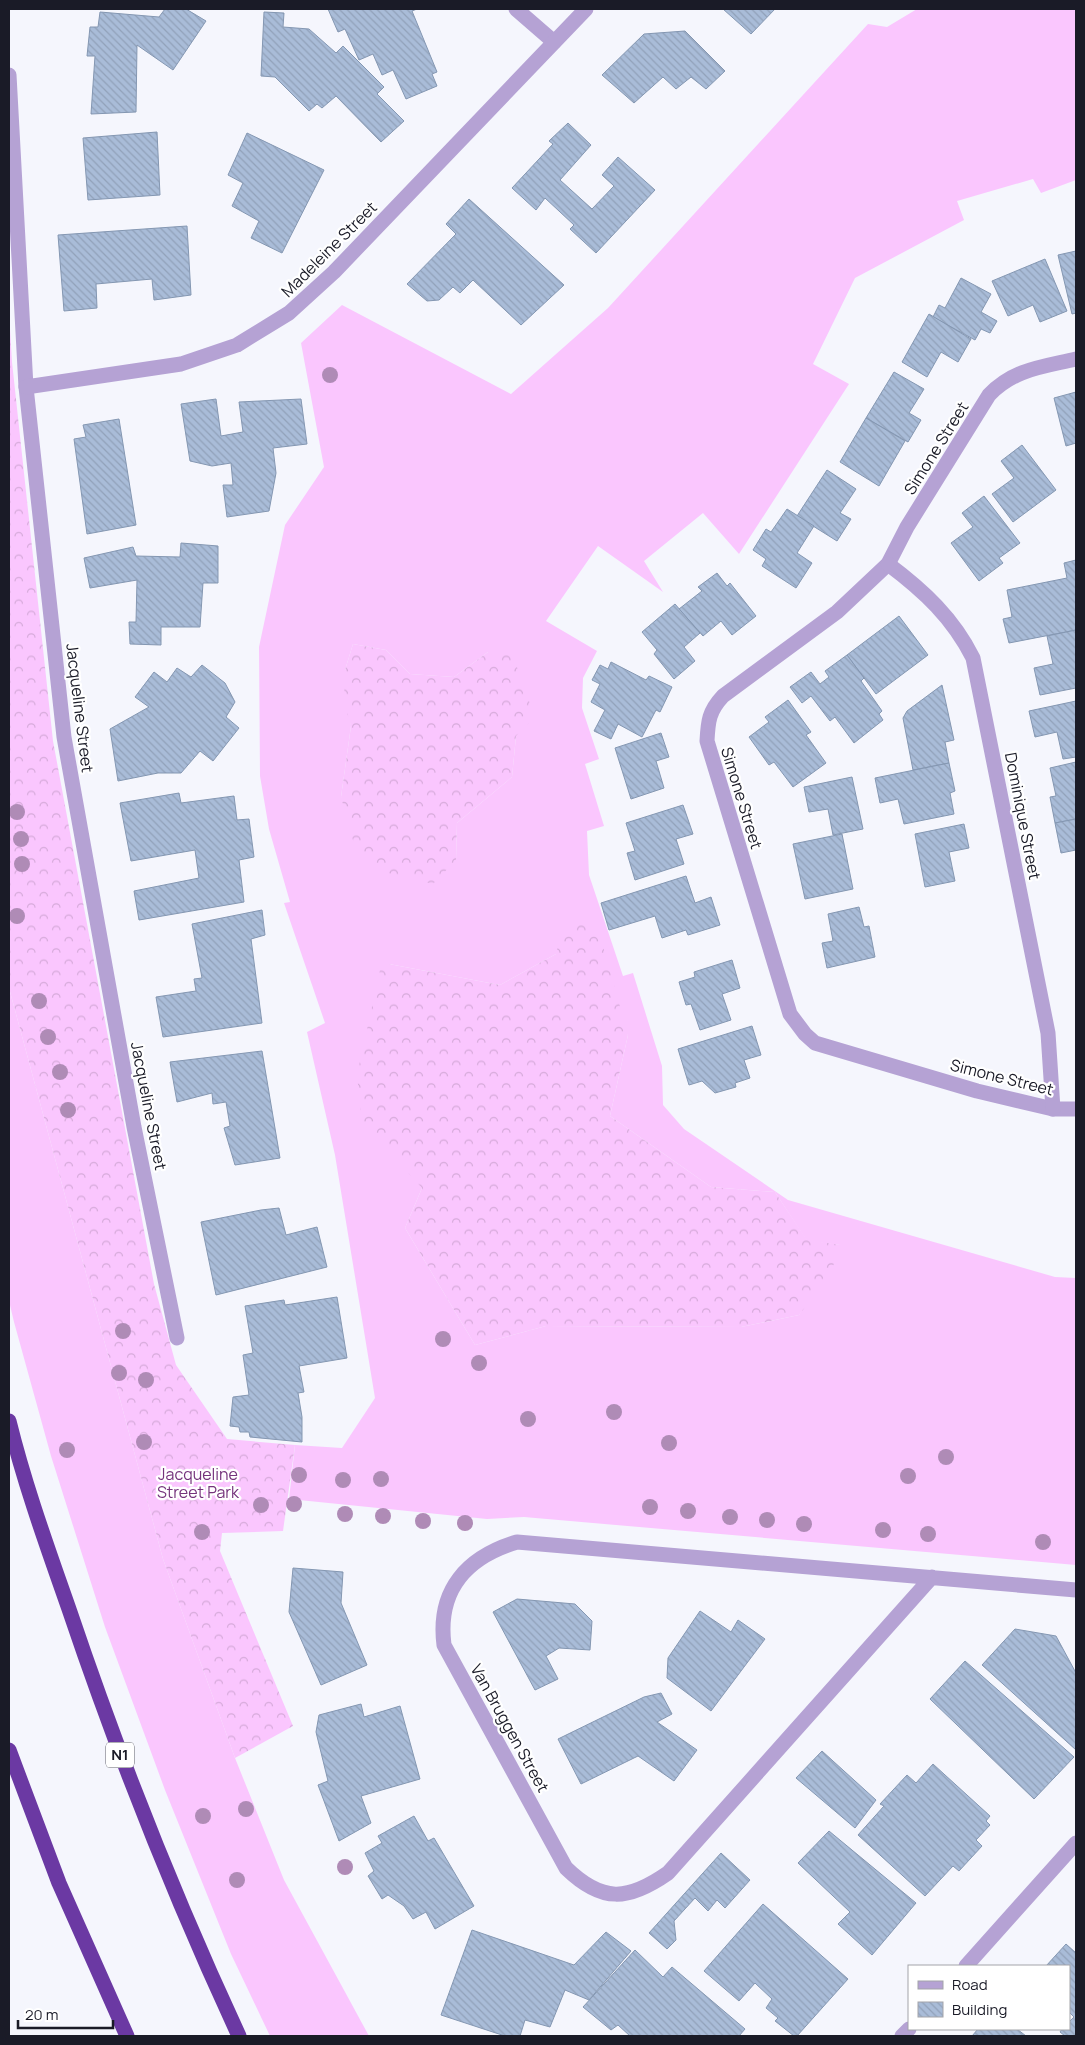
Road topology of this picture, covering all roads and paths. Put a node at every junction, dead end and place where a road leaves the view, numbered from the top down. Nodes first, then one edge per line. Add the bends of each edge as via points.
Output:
1 (516, 9) edge
2 (586, 9) edge
3 (554, 42) junction
4 (9, 75) edge
5 (1076, 359) edge
6 (26, 387) junction
7 (888, 564) junction
8 (1053, 1109) junction
9 (1076, 1109) edge
10 (177, 1338) dead end
11 (9, 1421) edge
12 (932, 1577) junction
13 (1076, 1590) edge
14 (9, 1750) edge
15 (1076, 1844) edge
16 (967, 1965) edge
17 (128, 2036) edge
18 (239, 2036) edge

1 - 3 street
2 - 3 street, Madeleine Street
3 - 6 street, Madeleine Street via 312,294 264,330 237,344 181,364
4 - 6 street, Jacqueline Street
5 - 7 street, Simone Street via 1016,373 989,395 907,527
6 - 10 street, Jacqueline Street via 64,737 134,1127
7 - 8 street, Dominique Street via 936,603 964,639 973,658 1048,1033
7 - 8 street, Simone Street via 837,612 723,696 712,708 707,741 724,798 790,1014 805,1034 815,1043 834,1049 977,1091
8 - 9 street, Simone Street
11 - 18 highway, N1 via 21,1467 104,1714 155,1846
12 - 12 street, Van Bruggen Street via 517,1542 483,1555 469,1566 451,1590 442,1625 444,1645 566,1868 580,1882 598,1892 622,1895 650,1886 668,1873
12 - 13 street, Van Bruggen Street
14 - 17 highway via 59,1883
15 - 16 street

